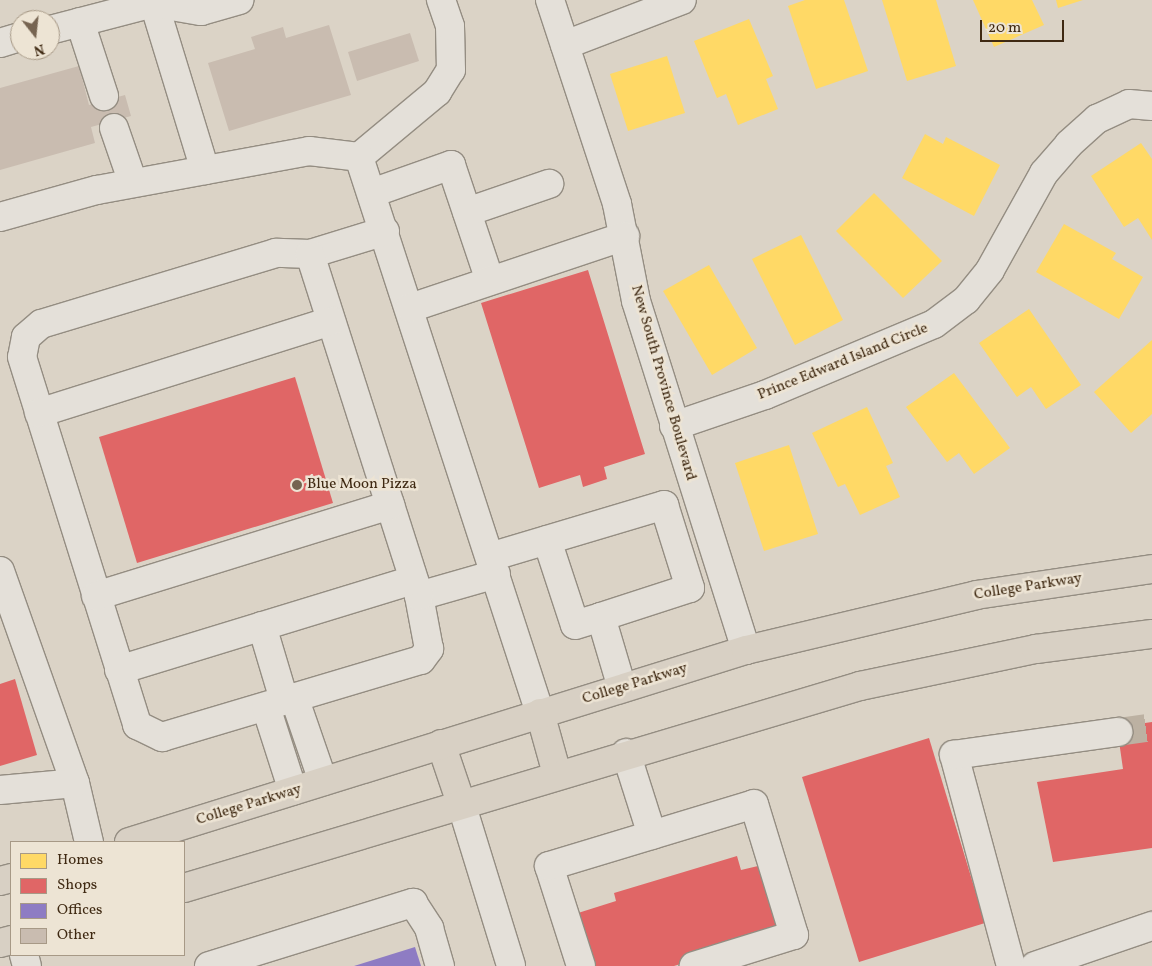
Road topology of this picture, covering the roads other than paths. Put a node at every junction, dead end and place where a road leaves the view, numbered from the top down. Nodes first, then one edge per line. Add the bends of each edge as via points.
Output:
1 (239, 0) edge
2 (441, 0) edge
3 (550, 0) edge
4 (682, 0) edge
5 (153, 1) edge
6 (80, 22) junction
7 (60, 27) edge
8 (565, 45) junction
9 (104, 96) dead end
10 (1152, 106) edge
11 (114, 128) dead end
12 (359, 157) junction
13 (205, 170) junction
14 (133, 183) junction
15 (548, 184) dead end
16 (372, 193) junction
17 (467, 212) junction
18 (0, 217) edge
19 (385, 231) junction
20 (625, 236) junction
21 (310, 254) junction
22 (490, 281) junction
23 (410, 308) junction
24 (331, 321) junction
25 (39, 413) junction
26 (674, 426) junction
27 (390, 505) junction
28 (547, 540) junction
29 (493, 565) junction
30 (1152, 569) edge
31 (0, 571) edge
32 (416, 588) junction
33 (96, 596) junction
34 (7, 614) edge
35 (601, 617) junction
36 (262, 626) junction
37 (1152, 634) edge
38 (746, 650) junction
39 (119, 670) junction
40 (622, 688) junction
41 (281, 701) junction
42 (540, 713) junction
43 (1118, 732) tunnel mouth
44 (441, 744) junction
45 (626, 753) junction
46 (557, 774) junction
47 (323, 781) junction
48 (76, 783) junction
49 (0, 790) edge
50 (293, 791) junction
51 (461, 803) junction
52 (652, 835) junction
53 (89, 841) edge
54 (132, 841) edge
55 (185, 888) edge
56 (1152, 926) edge
57 (209, 966) edge
58 (440, 966) edge
59 (511, 966) edge
60 (581, 966) edge
61 (694, 966) edge
62 (1011, 966) edge
63 (1034, 966) edge

1 - 5 street via 201,12
2 - 12 street via 450,26 451,70 437,92
3 - 8 street, New South Province Boulevard
4 - 8 street
5 - 6 street
5 - 13 street
6 - 7 street
6 - 9 street
8 - 20 street, New South Province Boulevard
10 - 26 street, Prince Edward Island Circle via 1121,108 1097,119 1069,144 1044,173 990,270 966,300 934,324 774,391
11 - 14 street
12 - 13 street via 309,151
12 - 16 street
13 - 14 street
14 - 18 street
15 - 17 street
16 - 17 street via 451,165
16 - 19 street
17 - 22 street
19 - 21 street
19 - 23 street
20 - 22 street
20 - 26 street, New South Province Boulevard via 636,300
21 - 24 street
21 - 25 street via 276,253 40,324 26,337 22,357
22 - 23 street
23 - 29 street
24 - 25 street
24 - 27 street
25 - 33 street
26 - 38 street, New South Province Boulevard
27 - 32 street
27 - 33 street
28 - 29 street
28 - 35 street via 575,625
28 - 35 street via 664,505 690,588
29 - 32 street
29 - 42 street
30 - 38 main road, College Parkway via 976,595
31 - 34 street
32 - 36 street
32 - 41 street via 429,649 421,660
33 - 39 street
34 - 48 street
35 - 40 street
36 - 39 street
36 - 41 street
37 - 45 main road via 937,668
38 - 40 main road, College Parkway
39 - 41 street via 136,725 162,737
40 - 42 main road, College Parkway
41 - 47 street
41 - 50 street
42 - 44 main road, College Parkway
42 - 46 main road
43 - 62 street via 954,755
44 - 47 main road, College Parkway
44 - 51 main road
45 - 46 main road
45 - 52 street
46 - 51 main road
47 - 50 main road, College Parkway
48 - 49 street
48 - 53 street
50 - 54 main road, College Parkway
51 - 55 main road
51 - 59 street
52 - 60 street via 549,866
52 - 61 street via 754,804 794,935
56 - 63 street
57 - 58 street via 413,903 429,928

